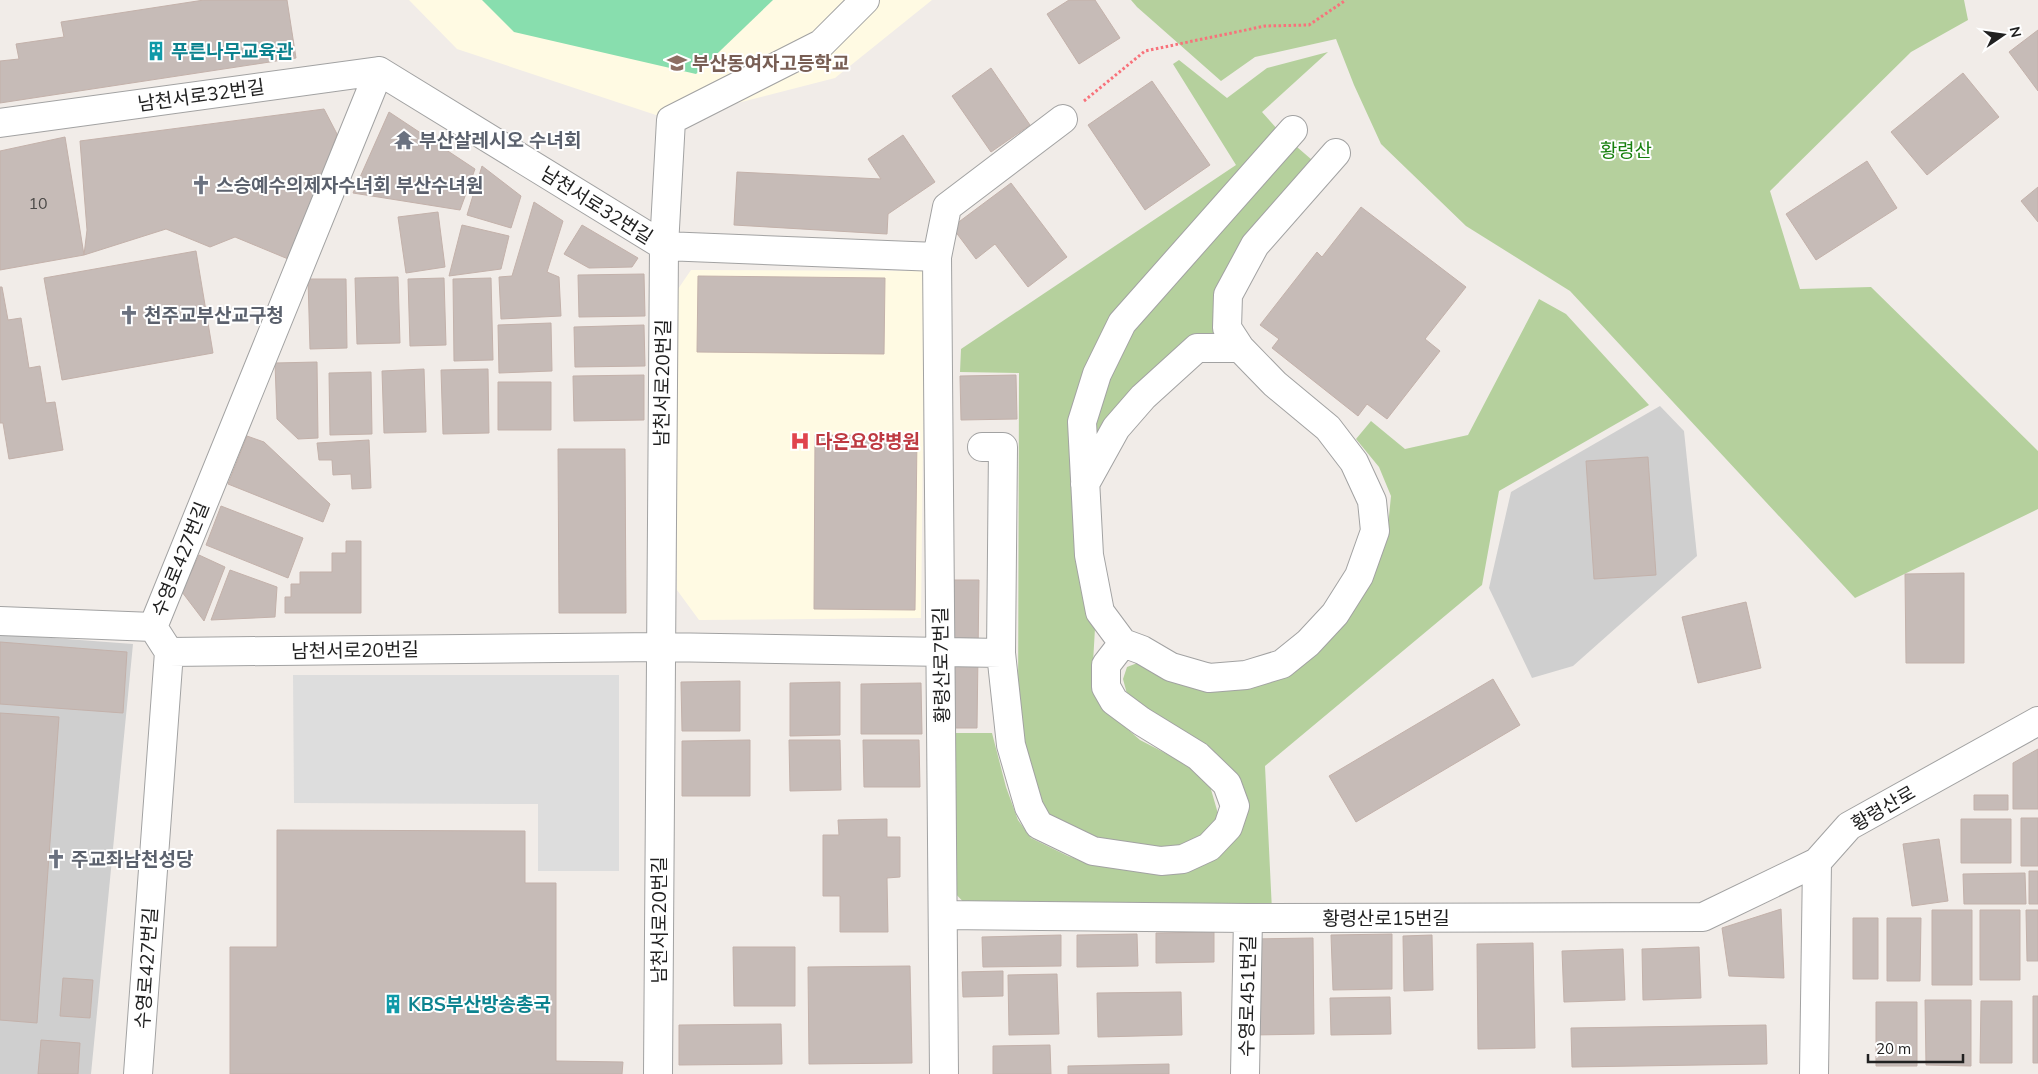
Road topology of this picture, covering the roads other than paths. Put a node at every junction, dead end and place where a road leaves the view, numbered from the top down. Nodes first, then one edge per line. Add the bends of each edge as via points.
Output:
1 (864, 0) edge
2 (379, 71) junction
3 (1063, 119) road end
4 (0, 123) edge
5 (1293, 130) dead end
6 (1336, 153) dead end
7 (664, 246) junction
8 (937, 257) junction
9 (1240, 348) junction
10 (982, 447) dead end
11 (1085, 484) junction
12 (0, 621) edge
13 (153, 627) junction
14 (1123, 643) junction
15 (660, 647) junction
16 (169, 652) junction
17 (940, 652) junction
18 (1001, 653) junction
19 (2038, 721) edge
20 (1817, 862) junction
21 (943, 914) junction
22 (1248, 918) junction
23 (138, 1074) edge
24 (658, 1074) edge
25 (944, 1074) edge
26 (1245, 1074) edge
27 (1814, 1074) edge

1 - 7 street, 남천서로20번길 via 821,44 671,120
2 - 4 street, 남천서로32번길
2 - 7 street, 남천서로32번길
2 - 13 street, 수영로427번길
3 - 8 street via 947,207
5 - 11 street via 1122,323 1097,374 1082,422
6 - 9 street via 1256,246 1228,295 1227,328
7 - 8 street, 남천서로32번길
7 - 15 street, 남천서로20번길
8 - 17 street, 황령산로7번길
9 - 11 street via 1197,348 1143,397 1116,428
9 - 14 street via 1274,384 1328,428 1354,462 1372,501 1374,531 1359,576 1335,614 1308,643 1282,664 1246,675 1209,678 1172,667
10 - 18 street via 1003,447
11 - 14 street via 1089,555 1100,612
12 - 13 street
13 - 16 street, 수영로427번길
14 - 18 street via 1106,665 1106,687 1114,701 1198,756 1227,784 1234,806 1228,826 1209,846 1183,859 1160,861 1093,851 1039,825 1029,807 1012,745
15 - 16 street, 남천서로20번길
15 - 17 street, 남천서로20번길
15 - 24 street, 남천서로20번길
16 - 23 street, 수영로427번길
17 - 18 street, 남천서로20번길
17 - 21 street, 황령산로7번길
19 - 20 street, 황령산로 via 1849,826
20 - 22 street, 황령산로15번길 via 1703,917
20 - 27 street
21 - 22 street, 황령산로15번길
21 - 25 street, 황령산로7번길
22 - 26 street, 수영로451번길

